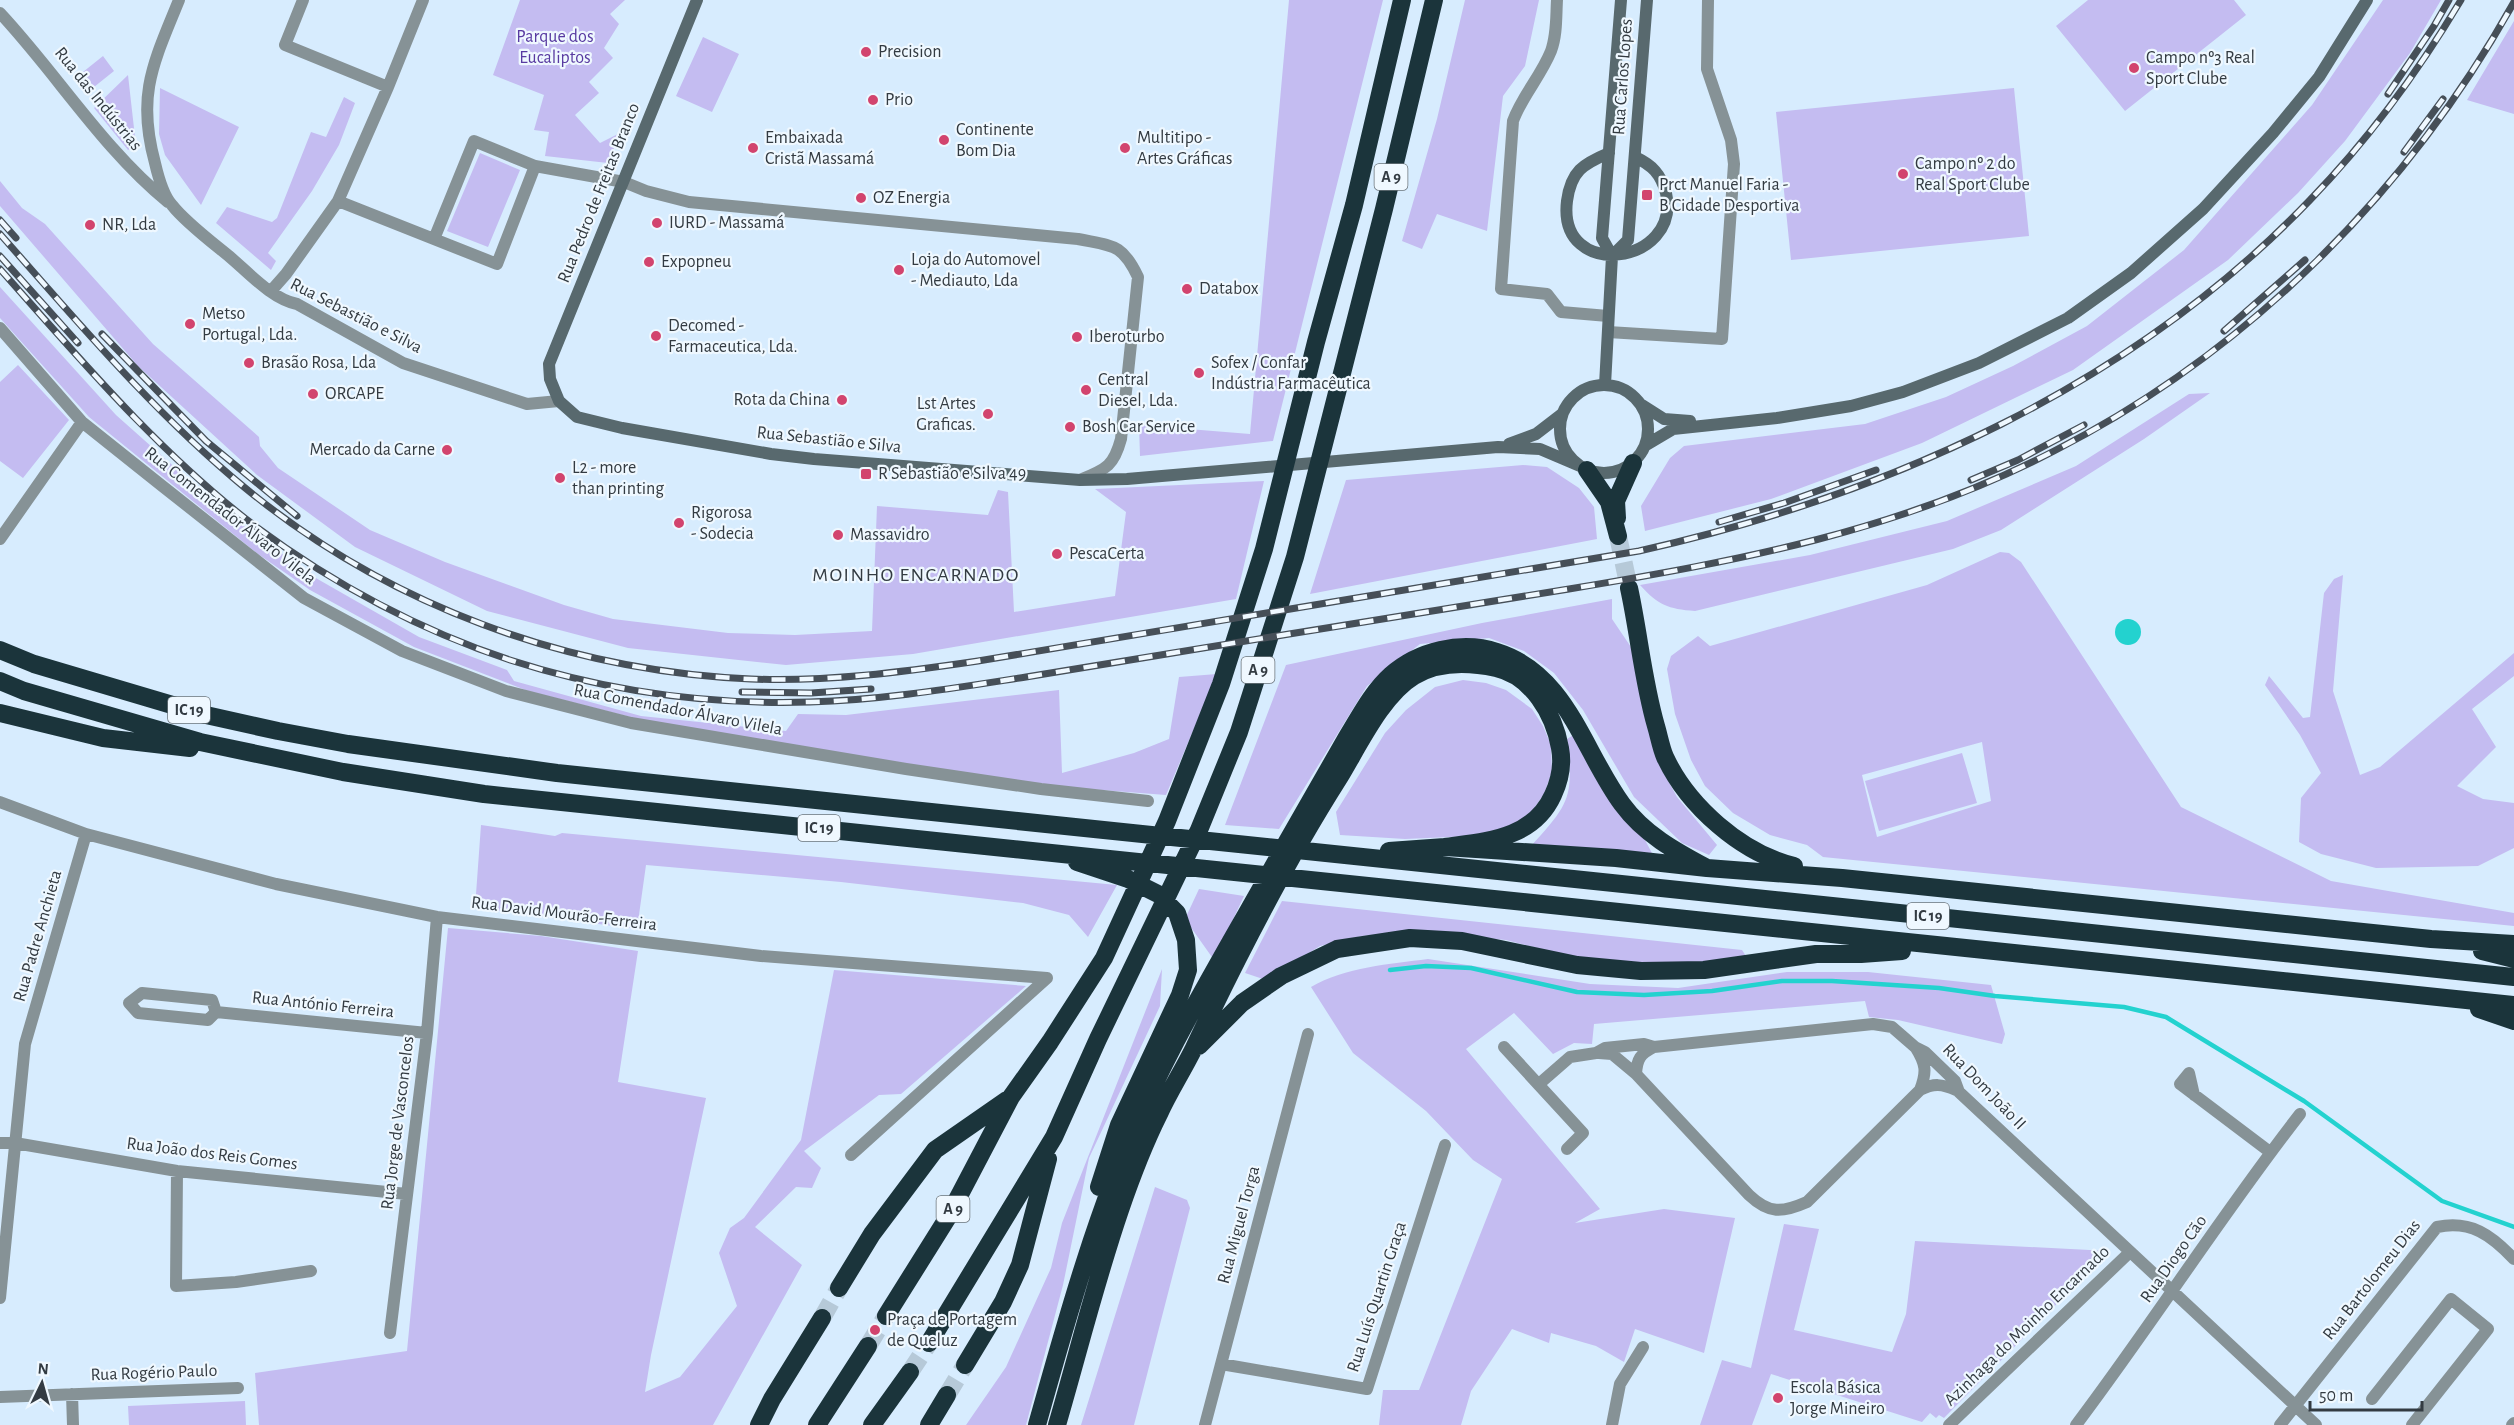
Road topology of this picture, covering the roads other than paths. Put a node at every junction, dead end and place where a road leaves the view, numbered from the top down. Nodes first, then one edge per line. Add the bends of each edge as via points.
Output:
1 (179, 0) edge
2 (303, 0) edge
3 (423, 0) edge
4 (697, 0) edge
5 (1402, 0) edge
6 (1434, 0) edge
7 (1557, 0) edge
8 (1621, 0) edge
9 (1647, 0) edge
10 (1708, 0) edge
11 (2367, 0) edge
12 (0, 13) edge
13 (388, 87) junction
14 (1609, 153) junction
15 (1635, 157) junction
16 (535, 166) junction
17 (624, 182) junction
18 (338, 201) junction
19 (171, 205) junction
20 (434, 239) junction
21 (1612, 256) junction
22 (271, 291) junction
23 (1608, 316) junction
24 (0, 328) edge
25 (1608, 332) junction
26 (1605, 385) junction
27 (559, 400) junction
28 (1642, 405) junction
29 (1562, 414) junction
30 (82, 422) junction
31 (1709, 423) junction
32 (1646, 444) junction
33 (1498, 447) junction
34 (1633, 463) junction
35 (1583, 468) junction
36 (1080, 480) junction
37 (0, 539) edge
38 (1629, 589) tunnel mouth
39 (0, 643) edge
40 (0, 650) edge
41 (34, 664) junction
42 (0, 681) edge
43 (0, 713) edge
44 (273, 757) junction
45 (1318, 799) junction
46 (1148, 801) dead end
47 (0, 802) edge
48 (86, 834) junction
49 (1445, 847) junction
50 (1044, 851) junction
51 (1343, 854) junction
52 (1707, 868) junction
53 (1842, 878) junction
54 (437, 917) junction
55 (1252, 920) junction
56 (2431, 939) junction
57 (2514, 944) edge
58 (1943, 947) junction
59 (2514, 958) edge
60 (2514, 977) edge
61 (2449, 999) junction
62 (2514, 1005) edge
63 (216, 1012) junction
64 (2514, 1021) edge
65 (427, 1033) junction
66 (1308, 1034) dead end
67 (1504, 1047) dead end
68 (1654, 1047) junction
69 (1916, 1047) junction
70 (1191, 1053) junction
71 (1596, 1053) junction
72 (1636, 1074) junction
73 (1539, 1084) junction
74 (1920, 1090) junction
75 (1956, 1090) junction
76 (2194, 1095) dead end
77 (1011, 1097) junction
78 (2300, 1114) dead end
79 (1054, 1137) junction
80 (0, 1143) edge
81 (15, 1143) junction
82 (1445, 1145) dead end
83 (1567, 1149) dead end
84 (2270, 1152) junction
85 (851, 1155) dead end
86 (177, 1171) junction
87 (407, 1194) junction
88 (2130, 1252) junction
89 (2514, 1259) edge
90 (1081, 1271) junction
91 (311, 1272) dead end
92 (839, 1288) tunnel mouth
93 (2173, 1292) junction
94 (0, 1298) edge
95 (886, 1316) tunnel mouth
96 (822, 1318) tunnel mouth
97 (390, 1333) dead end
98 (929, 1343) tunnel mouth
99 (868, 1346) tunnel mouth
100 (1643, 1347) dead end
101 (1221, 1364) junction
102 (965, 1365) tunnel mouth
103 (910, 1372) tunnel mouth
104 (238, 1388) dead end
105 (72, 1394) junction
106 (947, 1395) tunnel mouth
107 (0, 1398) edge
108 (2372, 1399) dead end
109 (2296, 1407) junction
110 (73, 1425) edge
111 (759, 1425) edge
112 (818, 1425) edge
113 (872, 1425) edge
114 (929, 1425) edge
115 (1037, 1425) edge
116 (1057, 1425) edge
117 (1205, 1425) edge
118 (1612, 1425) edge
119 (1949, 1425) edge
120 (2076, 1425) edge
121 (2280, 1425) edge
122 (2316, 1425) edge
123 (2412, 1425) edge

1 - 19 street, Rua Sebastião e Silva via 148,81 145,111 150,147
2 - 13 street via 285,45
3 - 13 street
4 - 17 street, Rua Pedro de Freitas Branco
5 - 77 highway, A 9 via 1354,205 1264,549 1221,684 1167,821 1104,958
6 - 79 highway, A 9 via 1295,557 1239,732 1199,830
7 - 23 street via 1550,52 1513,121 1501,289 1547,294 1561,312
8 - 14 street, Rua Carlos Lopes
9 - 15 street, Rua Carlos Lopes
10 - 25 street via 1707,69 1731,140 1734,164 1722,339
11 - 31 street via 2319,77 2203,209 2131,273 2068,318 1979,363 1904,392 1851,406 1777,418
12 - 19 street, Rua das Indústrias via 132,169
13 - 18 street
14 - 21 street, Rua Carlos Lopes via 1602,238
14 - 21 street via 1584,164 1576,173 1569,187 1566,212 1571,232 1583,246
15 - 21 street, Rua Carlos Lopes via 1628,240
15 - 21 street via 1648,163 1663,181 1667,201 1664,219 1657,234 1638,251
16 - 17 street, Rua Sebastião e Silva
16 - 20 street, Rua Sebastião e Silva via 474,141
16 - 20 street via 497,264
17 - 27 street, Rua Pedro de Freitas Branco via 549,364 550,379
17 - 36 street, Rua Sebastião e Silva via 689,202 1078,239 1113,247 1129,258 1138,277 1121,439 1107,468
18 - 20 street
18 - 22 street
19 - 22 street, Rua Sebastião e Silva
21 - 23 street
22 - 27 street, Rua Sebastião e Silva via 403,363 527,404
23 - 25 street
24 - 30 street, Rua Comendador Álvaro Vilela
25 - 26 street
26 - 28 street via 1632,394
26 - 29 street via 1579,393
27 - 36 street, Rua Sebastião e Silva via 577,417 771,454
28 - 31 street via 1664,418
28 - 32 street via 1649,431
29 - 33 street via 1536,434
29 - 35 street via 1562,443 1569,456
30 - 37 street
30 - 46 street, Rua Comendador Álvaro Vilela via 304,598 402,651 506,691 631,723 737,742 1041,789
31 - 32 street via 1673,429
32 - 34 street
33 - 35 street via 1540,449
33 - 36 street, Rua Sebastião e Silva
34 - 35 street via 1611,473
34 - 35 highway via 1616,501 1618,534 1609,502
38 - 53 highway via 1662,747 1688,793 1723,829 1773,861
39 - 41 highway
40 - 41 highway, IC 19
41 - 51 highway, IC 19 via 206,715 348,744 557,773
42 - 44 highway, IC 19 via 200,742
43 - 44 highway via 104,738
44 - 50 highway, IC 19 via 484,794
45 - 49 highway via 1390,697 1413,676 1438,666 1470,662 1503,669 1532,688 1552,718 1561,750 1560,778 1547,807 1526,828 1500,839
45 - 52 highway via 1370,700 1390,676 1415,657 1472,647 1525,664 1545,681 1568,708 1623,806 1650,834
45 - 55 highway
47 - 48 street, Rua David Mourão-Ferreira
48 - 54 street, Rua David Mourão-Ferreira via 276,884
48 - 81 street, Rua Padre Anchieta via 25,1044
49 - 51 highway
49 - 52 highway
50 - 58 highway, IC 19
50 - 90 highway via 1128,879 1158,894 1177,913 1186,940 1188,970 1183,987 1119,1125 1095,1202
51 - 60 highway, IC 19
52 - 53 highway
53 - 56 highway
54 - 65 street, Rua Jorge de Vasconcelos
54 - 85 street, Rua David Mourão-Ferreira via 761,956 1047,978
55 - 70 highway
55 - 90 highway via 1173,1046 1142,1110
56 - 57 highway
56 - 59 highway
58 - 61 highway, IC 19
58 - 70 highway via 1816,954 1704,970 1641,971 1577,965 1462,941 1410,938 1337,949 1281,976 1242,1003
61 - 62 highway, IC 19
61 - 64 highway
63 - 63 street, Rua António Ferreira via 208,1020 138,1013 129,1003 142,993 212,1000
63 - 65 street, Rua António Ferreira
65 - 87 street, Rua Jorge de Vasconcelos
66 - 101 street, Rua Miguel Torga
67 - 73 street
68 - 69 street, Rua Dom João II via 1873,1024 1900,1031
68 - 71 street, Rua Dom João II via 1644,1044 1605,1048
68 - 72 street via 1641,1054
69 - 74 street via 1926,1075
69 - 75 street, Rua Dom João II via 1955,1081
70 - 116 highway via 1158,1116 1120,1209
71 - 72 street via 1612,1054
71 - 73 street, Rua Dom João II via 1570,1057
72 - 74 street via 1760,1206 1772,1210 1807,1202
73 - 83 street via 1583,1133
74 - 75 street via 1931,1084
75 - 88 street, Rua Dom João II
76 - 84 street
77 - 92 highway via 935,1150 872,1234
77 - 95 highway, A 9 via 948,1217
78 - 84 street, Rua Diogo Cão
79 - 98 highway, A 9
79 - 102 highway via 1020,1265
80 - 81 street, Rua João dos Reis Gomes
81 - 86 street, Rua João dos Reis Gomes
81 - 94 street, Rua Padre Anchieta
82 - 101 street, Rua Luís Quartin Graça via 1366,1389
84 - 93 street, Rua Diogo Cão
86 - 87 street, Rua João dos Reis Gomes
86 - 91 street via 176,1286
87 - 97 street, Rua Jorge de Vasconcelos
88 - 93 street, Rua Dom João II
88 - 119 street, Azinhaga do Moinho Encarnado
89 - 109 street, Rua Bartolomeu Dias via 2495,1239 2476,1229 2451,1224 2437,1227
90 - 115 highway
93 - 109 street, Rua Dom João II
93 - 120 street, Rua Diogo Cão
96 - 111 highway
99 - 112 highway
100 - 118 street via 1620,1384
101 - 117 street, Rua Miguel Torga
103 - 113 highway
104 - 105 street, Rua Rogério Paulo
105 - 107 street, Rua Rogério Paulo
105 - 110 street
106 - 114 highway
108 - 123 street via 2451,1299 2488,1329
109 - 121 street, Rua Bartolomeu Dias
109 - 122 street, Rua Dom João II

